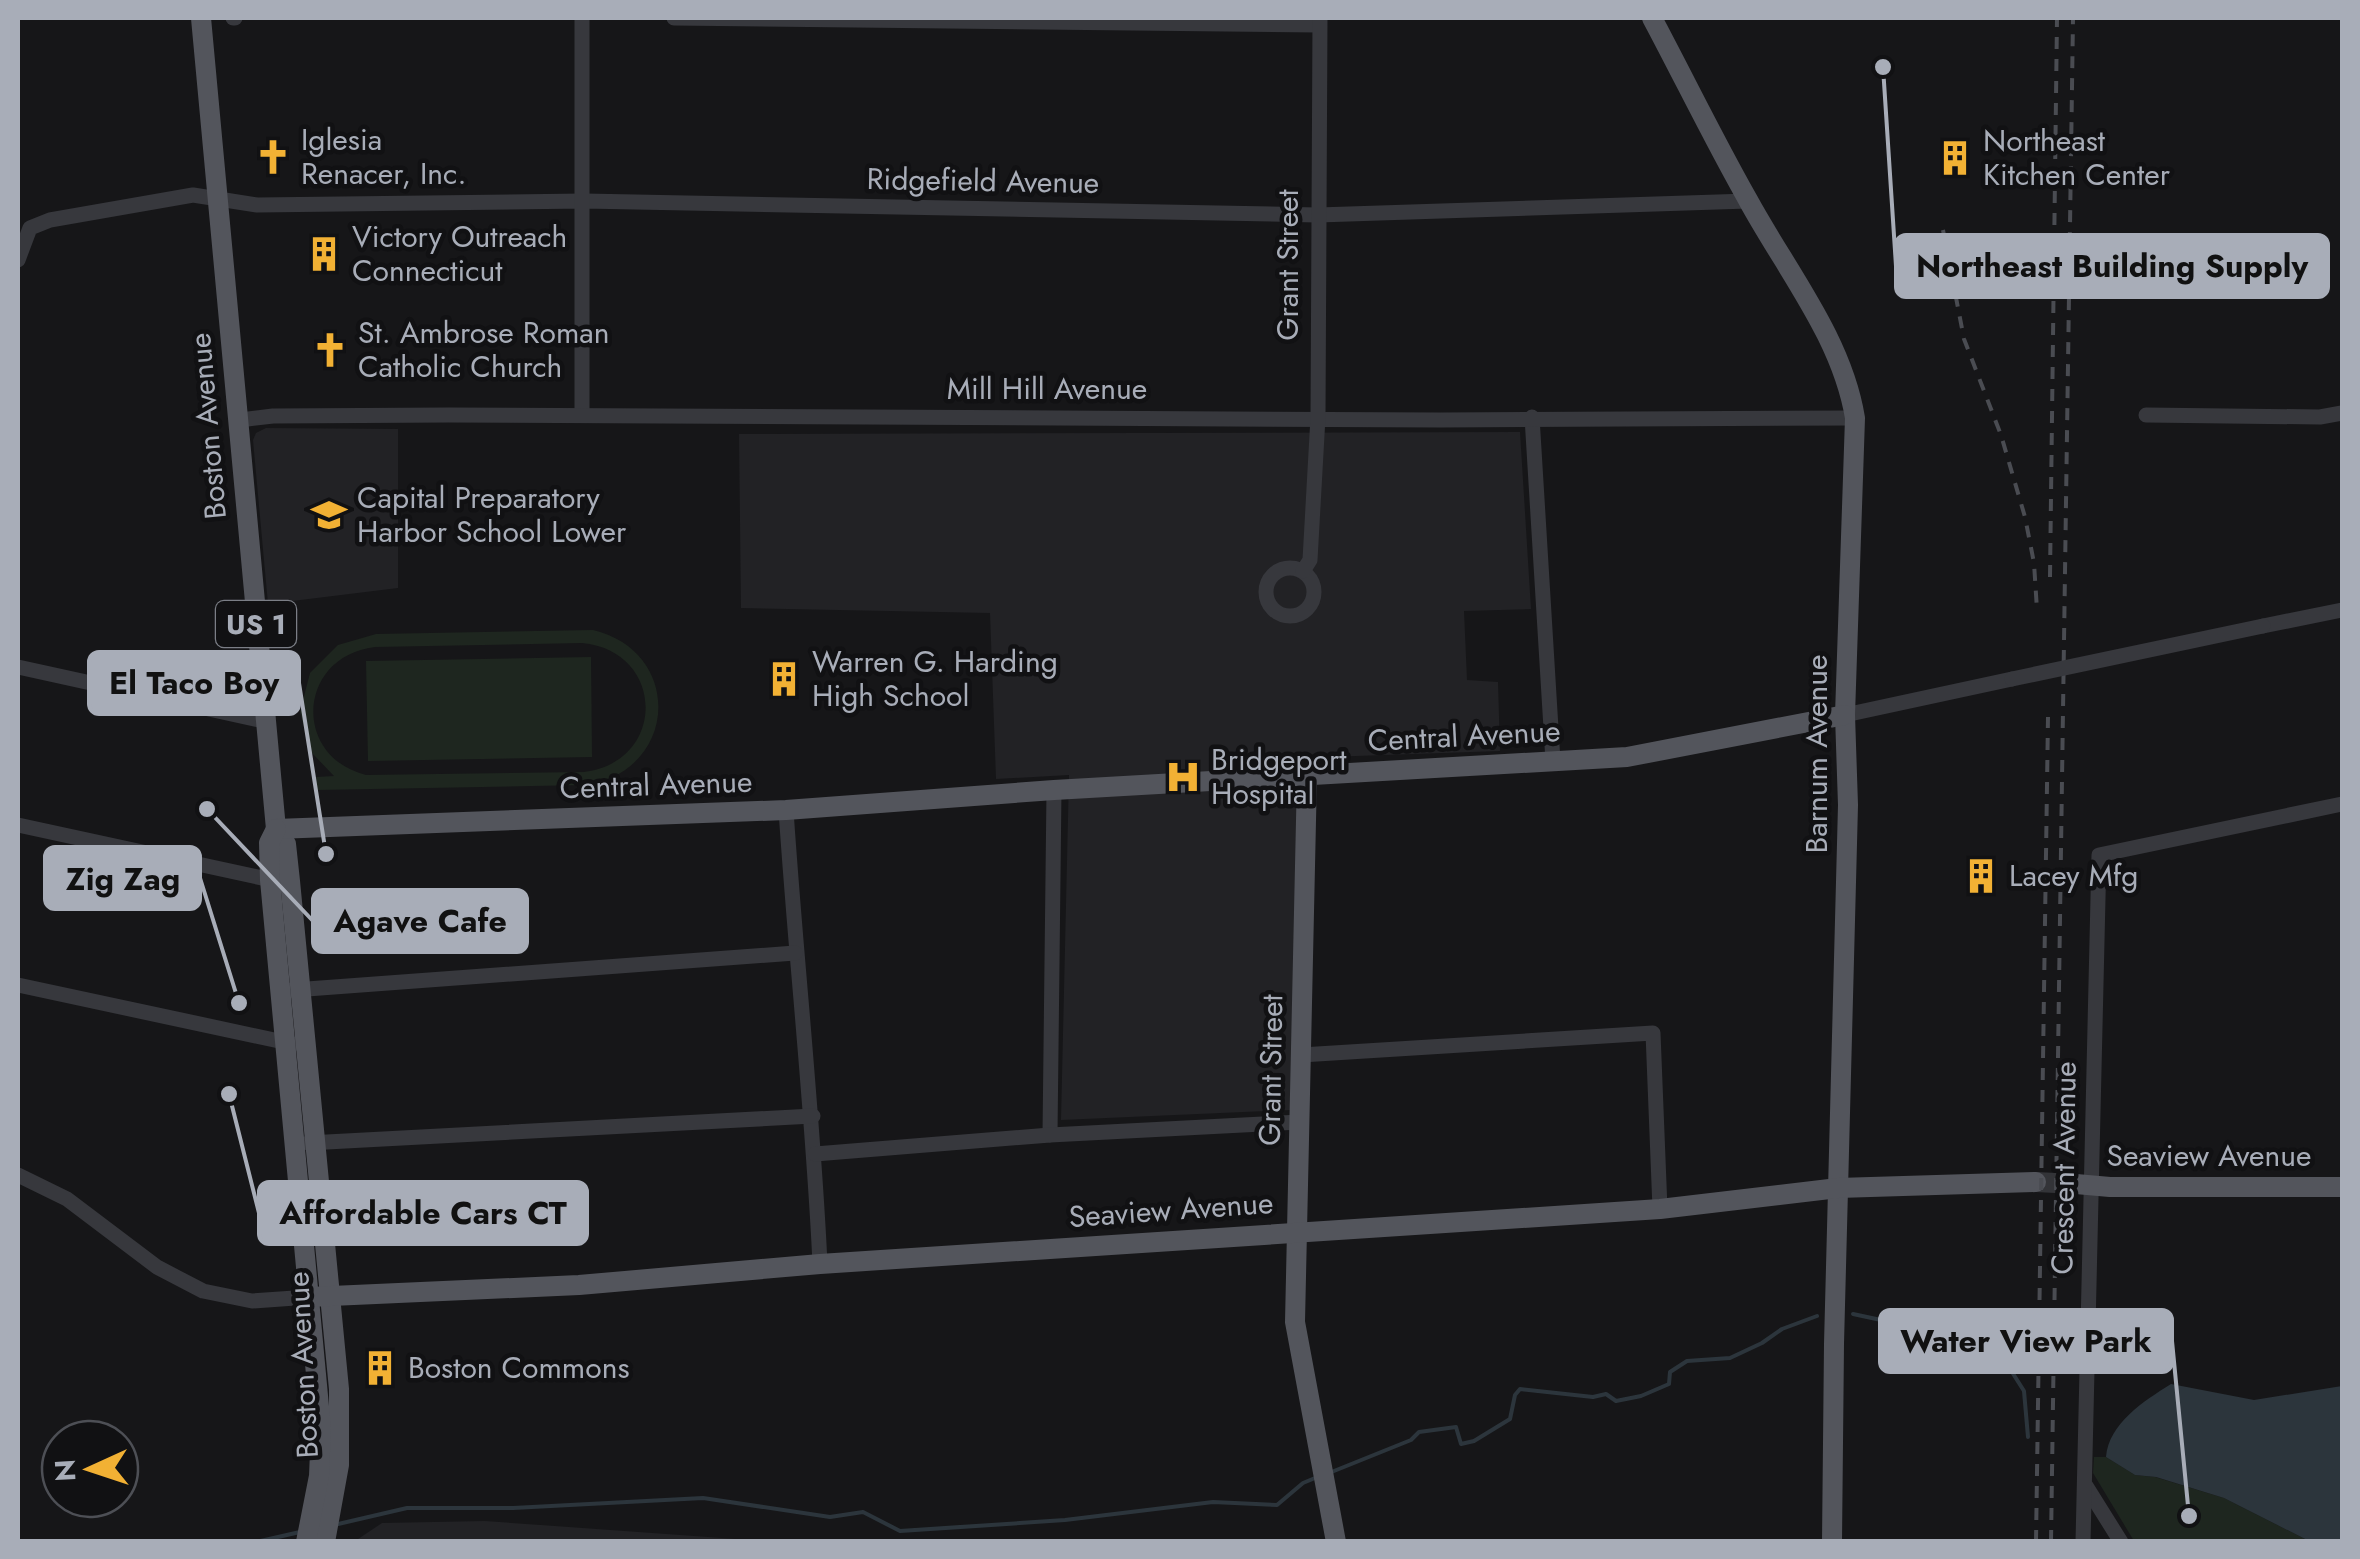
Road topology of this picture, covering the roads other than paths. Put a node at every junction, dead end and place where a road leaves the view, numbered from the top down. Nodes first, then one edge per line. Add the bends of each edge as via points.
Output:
1 (201, 18) edge
2 (582, 18) edge
3 (674, 18) edge
4 (1652, 18) edge
5 (1319, 21) edge
6 (218, 198) junction
7 (584, 202) junction
8 (1748, 202) junction
9 (1318, 214) junction
10 (18, 260) edge
11 (2342, 413) edge
12 (582, 415) junction
13 (2146, 415) dead end
14 (1532, 417) junction
15 (1318, 418) junction
16 (1855, 418) junction
17 (240, 420) junction
18 (1303, 571) dead end
19 (2342, 610) edge
20 (18, 668) edge
21 (1845, 715) junction
22 (264, 721) junction
23 (1553, 761) junction
24 (1308, 775) junction
25 (1054, 790) junction
26 (2342, 804) edge
27 (786, 810) junction
28 (18, 826) edge
29 (276, 829) junction
30 (280, 881) junction
31 (796, 953) junction
32 (18, 985) edge
33 (302, 990) junction
34 (280, 991) junction
35 (296, 1044) junction
36 (1302, 1055) junction
37 (813, 1116) junction
38 (1300, 1122) junction
39 (1050, 1135) junction
40 (316, 1142) junction
41 (294, 1144) junction
42 (815, 1154) junction
43 (18, 1175) edge
44 (2036, 1182) tunnel mouth
45 (2083, 1185) junction
46 (2342, 1187) edge
47 (1838, 1188) junction
48 (1660, 1208) junction
49 (312, 1214) junction
50 (1298, 1232) junction
51 (820, 1264) junction
52 (320, 1296) junction
53 (2084, 1482) junction
54 (316, 1538) edge
55 (1336, 1542) edge
56 (1832, 1542) edge
57 (2083, 1542) edge
58 (2121, 1542) edge

1 - 6 main road, Boston Avenue / US 1
2 - 7 street
3 - 5 street
4 - 8 main road, Barnum Avenue
5 - 9 street, Grant Street
6 - 7 street, Ridgefield Avenue via 257,205
6 - 10 street, Ridgefield Avenue via 192,195 50,220 30,228
6 - 17 main road, Boston Avenue / US 1
7 - 9 street, Ridgefield Avenue
7 - 12 street
8 - 9 street, Ridgefield Avenue
8 - 16 main road, Barnum Avenue via 1813,310 1847,379
9 - 15 street, Grant Street
11 - 13 street
12 - 15 street, Mill Hill Avenue
12 - 17 street, Mill Hill Avenue
14 - 15 street, Mill Hill Avenue
14 - 16 street, Mill Hill Avenue
14 - 23 street
15 - 18 street, Grant Street via 1310,560
16 - 21 main road, Barnum Avenue
17 - 22 main road, Boston Avenue / US 1
19 - 21 street, Central Avenue, bridge
20 - 22 street
21 - 23 main road, Central Avenue via 1627,757
21 - 47 main road, Barnum Avenue
22 - 29 main road, Boston Avenue / US 1
23 - 24 main road, Central Avenue
24 - 25 main road, Central Avenue
24 - 36 main road, Grant Street
25 - 27 main road, Central Avenue
25 - 39 street
26 - 45 street, Crescent Avenue via 2099,855
27 - 29 main road, Central Avenue
27 - 31 street
28 - 30 street
29 - 30 main road, Boston Avenue / US 1 via 269,843
30 - 33 main road, Boston Avenue / US 1
30 - 34 main road, Boston Avenue / US 1
31 - 33 street
31 - 37 street
32 - 35 street
33 - 34 street
33 - 35 main road, Boston Avenue / US 1
34 - 35 main road, Boston Avenue / US 1
35 - 40 main road, Boston Avenue / US 1
35 - 41 main road, Boston Avenue / US 1
36 - 38 main road, Grant Street
36 - 48 street via 1654,1033
37 - 40 street
37 - 42 street
38 - 39 street
38 - 50 main road, Grant Street
39 - 42 street
40 - 41 street
40 - 49 main road, Boston Avenue / US 1
41 - 49 main road, Boston Avenue / US 1
42 - 51 street
43 - 52 street via 67,1198 157,1266 203,1291 252,1301
44 - 47 main road, Seaview Avenue
45 - 46 main road, Seaview Avenue
45 - 53 street, Crescent Avenue
47 - 48 main road, Seaview Avenue
47 - 56 main road, Barnum Avenue
48 - 50 main road, Seaview Avenue
49 - 52 main road, Boston Avenue / US 1
50 - 51 main road, Seaview Avenue
50 - 55 main road, Grant Street via 1295,1322
51 - 52 main road, Seaview Avenue via 579,1285
52 - 54 main road, Boston Avenue / US 1 via 341,1415
53 - 57 street, Crescent Avenue
53 - 58 street

